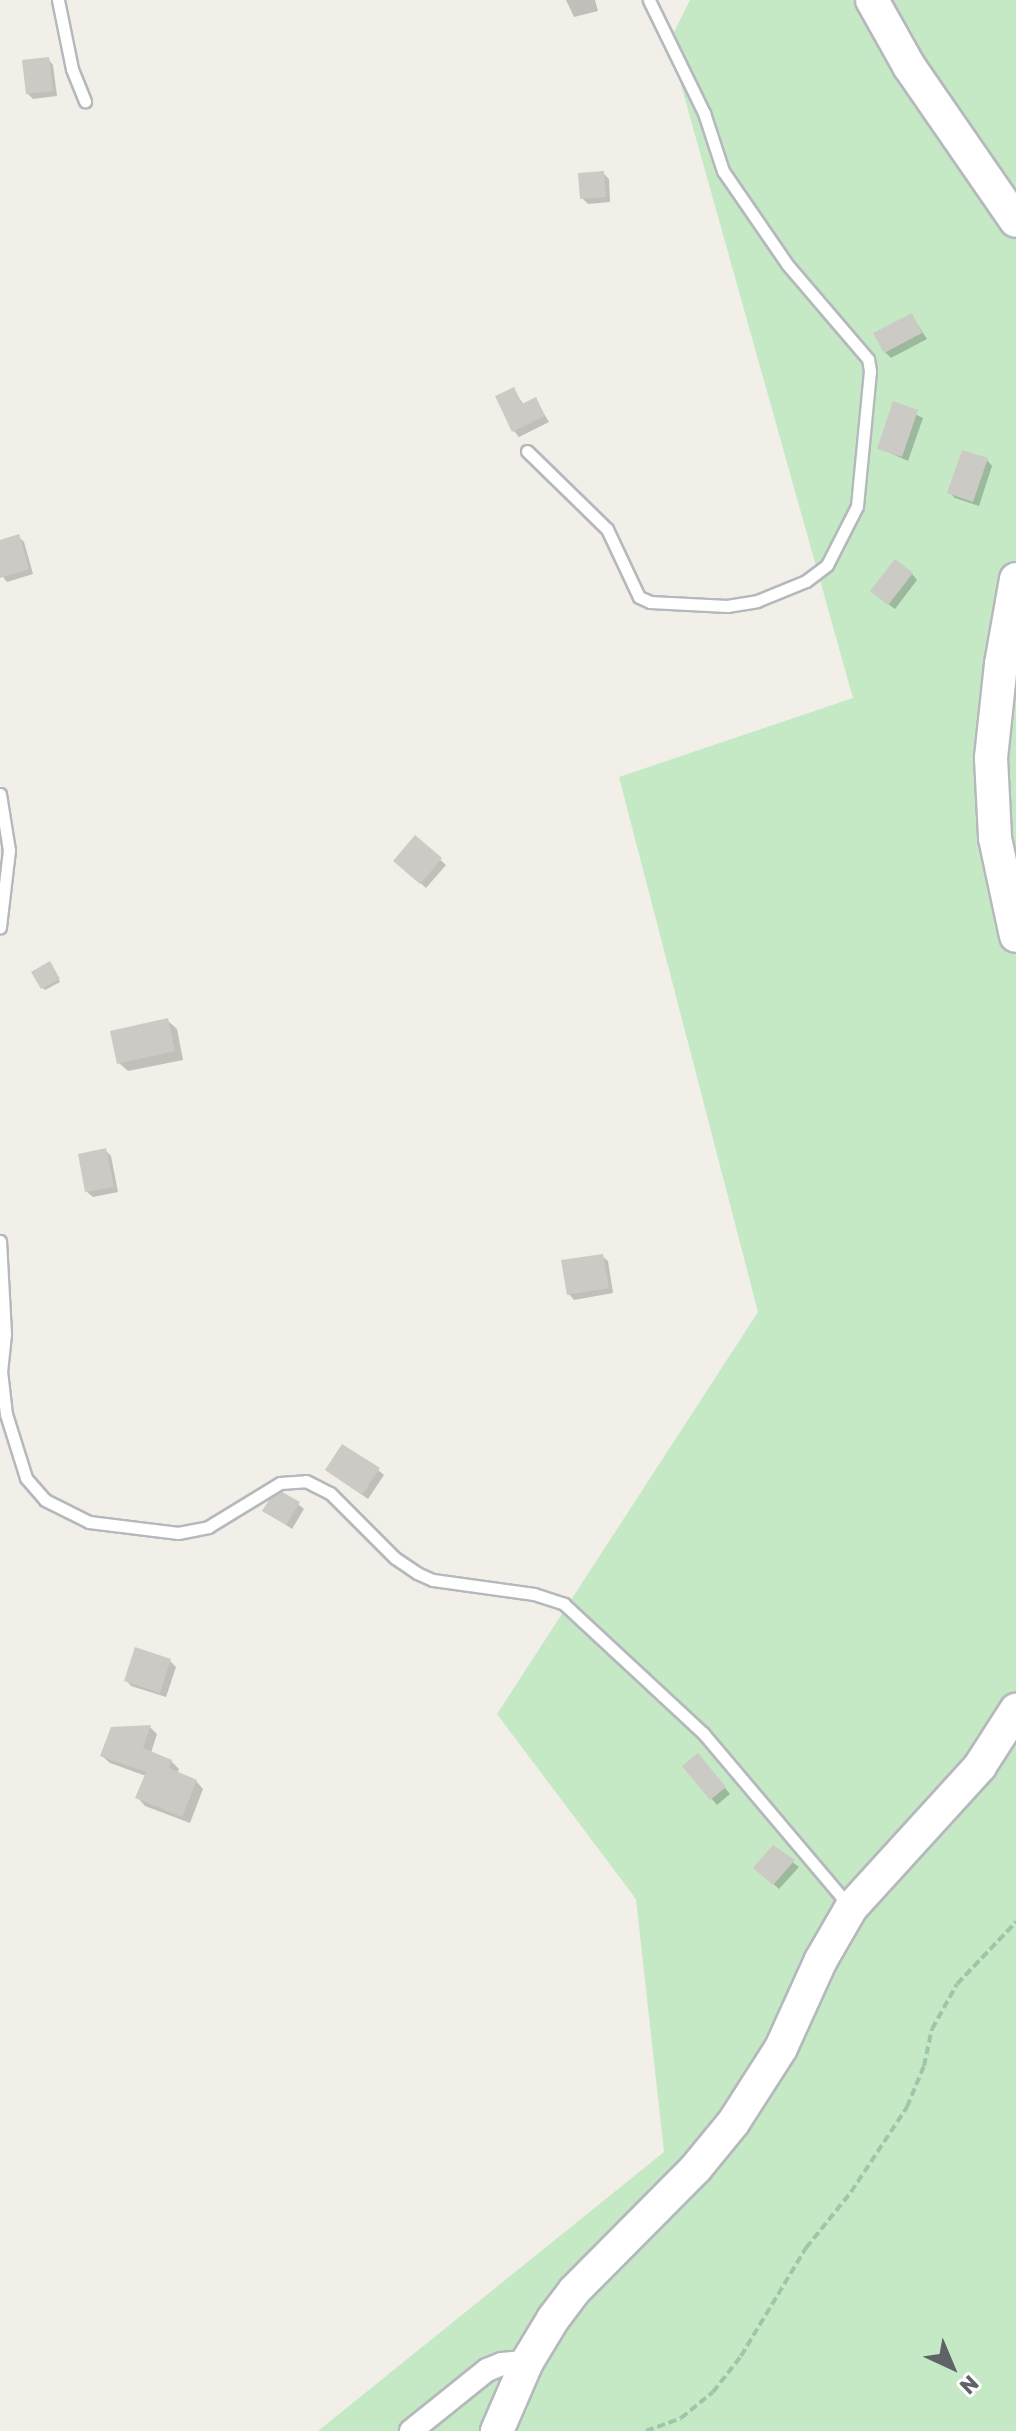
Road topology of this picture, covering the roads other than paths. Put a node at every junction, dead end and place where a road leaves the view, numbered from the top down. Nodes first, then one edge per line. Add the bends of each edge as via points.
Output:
1 (58, 0) edge
2 (649, 0) edge
3 (872, 0) edge
4 (85, 101) dead end
5 (1016, 221) edge
6 (527, 451) dead end
7 (1016, 579) edge
8 (0, 794) edge
9 (0, 927) edge
10 (1016, 936) edge
11 (0, 1241) edge
12 (1016, 1710) edge
13 (851, 1908) junction
14 (527, 2362) junction
15 (411, 2431) edge
16 (497, 2431) edge

1 - 4 lane via 72,69
2 - 6 lane via 704,113 723,171 787,264 868,359 857,506 827,565 806,581 757,601 727,606 650,602 639,597 607,529
3 - 5 street via 909,66
7 - 10 street via 991,758 995,838
8 - 9 lane via 9,850
11 - 13 lane via 6,1414 26,1478 45,1500 89,1522 178,1533 208,1527 280,1483 306,1481 330,1493 417,1573 564,1604 703,1733
12 - 13 street via 980,1766
13 - 14 street via 781,2048 733,2123 696,2168 574,2291
14 - 15 street via 487,2370
14 - 16 street

